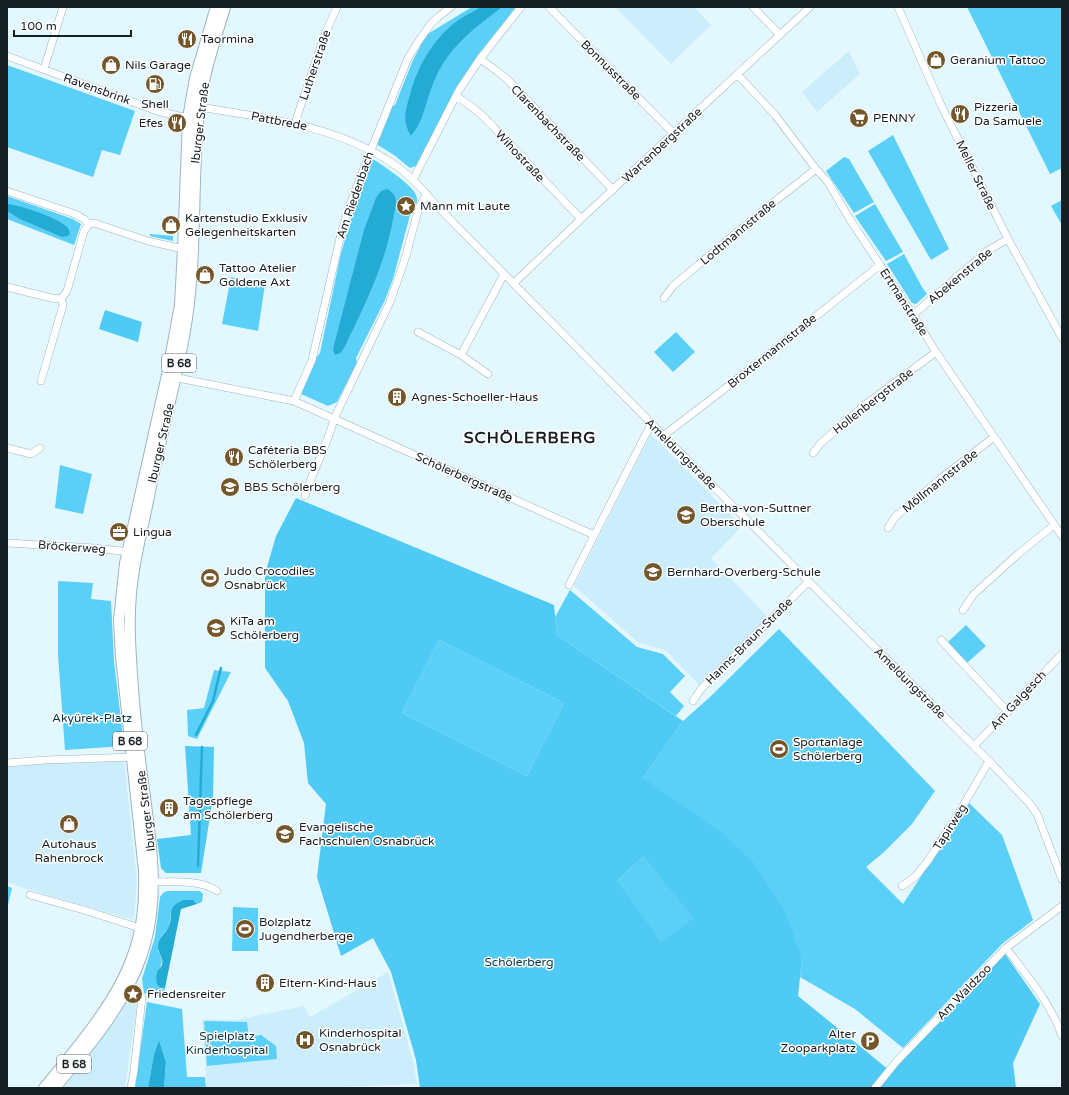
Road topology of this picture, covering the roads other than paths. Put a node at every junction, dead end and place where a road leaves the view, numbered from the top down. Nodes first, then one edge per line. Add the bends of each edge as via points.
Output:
1 (64, 7) edge
2 (216, 7) edge
3 (225, 7) edge
4 (337, 7) edge
5 (451, 7) edge
6 (521, 7) edge
7 (549, 7) edge
8 (753, 7) edge
9 (810, 7) edge
10 (898, 7) edge
11 (780, 35) junction
12 (7, 56) edge
13 (480, 59) junction
14 (44, 70) junction
15 (738, 75) junction
16 (456, 96) junction
17 (200, 107) junction
18 (188, 118) junction
19 (295, 123) junction
20 (674, 134) junction
21 (371, 150) junction
22 (816, 169) junction
23 (413, 180) junction
24 (613, 190) junction
25 (7, 191) edge
26 (427, 194) junction
27 (581, 219) junction
28 (88, 224) junction
29 (1008, 239) junction
30 (183, 249) junction
31 (880, 265) junction
32 (504, 274) junction
33 (514, 283) junction
34 (7, 287) edge
35 (664, 298) dead end
36 (61, 299) junction
37 (914, 315) junction
38 (418, 332) dead end
39 (1062, 338) edge
40 (936, 352) junction
41 (461, 355) junction
42 (488, 374) dead end
43 (171, 376) junction
44 (41, 381) dead end
45 (294, 400) junction
46 (334, 418) junction
47 (651, 424) junction
48 (663, 436) junction
49 (994, 437) junction
50 (7, 448) edge
51 (40, 448) dead end
52 (813, 454) dead end
53 (304, 496) dead end
54 (1054, 525) junction
55 (888, 528) dead end
56 (594, 535) junction
57 (1062, 536) edge
58 (7, 543) edge
59 (132, 552) junction
60 (808, 582) junction
61 (568, 585) dead end
62 (964, 610) dead end
63 (941, 640) dead end
64 (1062, 654) edge
65 (693, 701) dead end
66 (1008, 712) junction
67 (974, 746) junction
68 (136, 757) junction
69 (989, 761) junction
70 (7, 763) edge
71 (1062, 879) edge
72 (149, 882) junction
73 (902, 886) dead end
74 (217, 891) dead end
75 (30, 895) dead end
76 (1062, 906) edge
77 (140, 928) junction
78 (1006, 948) junction
79 (142, 997) dead end
80 (1062, 1036) edge
81 (44, 1088) edge
82 (55, 1088) edge
83 (131, 1088) edge
84 (875, 1088) edge

1 - 14 street
2 - 18 main road, Iburger Straße / B 68 via 195,78
3 - 17 main road, Iburger Straße / B 68 via 209,60
4 - 19 street, Lutherstraße via 325,34
5 - 21 street, Am Riedenbach via 430,25 408,58
6 - 13 street
7 - 20 street, Bonnusstraße
8 - 11 street
9 - 11 street, Wartenbergstraße
10 - 29 street, Meller Straße via 941,105
11 - 15 street, Wartenbergstraße
12 - 14 street, Ravensbrink
13 - 16 street
13 - 24 street, Clarenbachstraße via 507,79
14 - 18 street, Ravensbrink via 157,111
15 - 20 street, Wartenbergstraße
15 - 22 street, Ertmanstraße via 775,115
16 - 23 street
16 - 27 street, Wihostraße via 485,118
17 - 18 street
17 - 19 street, Pattbrede
17 - 43 main road, Iburger Straße / B 68 via 195,152 188,317
18 - 30 main road, Iburger Straße / B 68
19 - 21 street, Pattbrede via 336,135
20 - 24 street, Wartenbergstraße
21 - 23 street, Ameldungstraße
21 - 45 street, Am Riedenbach via 340,238 312,360
22 - 31 street, Ertmanstraße via 828,182
22 - 35 street, Lodtmannstraße via 673,286
23 - 26 street, Ameldungstraße
24 - 27 street, Wartenbergstraße
25 - 28 street via 75,214
26 - 32 street, Ameldungstraße
26 - 46 street via 419,206 403,266 390,302
27 - 33 street, Wartenbergstraße
28 - 30 street via 94,223 148,241
28 - 36 street
29 - 37 street, Abekenstraße via 987,251
29 - 39 street, Meller Straße
30 - 43 main road, Iburger Straße / B 68 via 180,305
31 - 37 street, Ertmanstraße
31 - 48 street, Broxtermannstraße
32 - 33 street, Ameldungstraße
32 - 41 street
33 - 47 street, Ameldungstraße
34 - 36 street
36 - 44 street via 64,304
37 - 40 street, Ertmanstraße
38 - 41 street
40 - 49 street, Ertmanstraße
40 - 52 street, Hollenbergstraße via 866,404 820,443
41 - 42 street
43 - 45 street, Schölerbergstraße
43 - 59 main road, Iburger Straße / B 68
45 - 46 street, Schölerbergstraße
46 - 53 street via 330,434
46 - 56 street, Schölerbergstraße
47 - 48 street, Ameldungstraße
47 - 56 street
48 - 60 street, Ameldungstraße
49 - 54 street, Ertmanstraße
49 - 55 street, Möllmannstraße via 895,517
50 - 51 street via 31,454
54 - 57 street, Ertmanstraße
54 - 62 street via 973,595
56 - 61 street
58 - 59 street, Bröckerweg
59 - 68 main road, Iburger Straße / B 68 via 121,590 120,620 121,656
60 - 65 street, Hanns-Braun-Straße via 701,689
60 - 67 street, Ameldungstraße
63 - 66 street
64 - 66 street, Am Galgesch
66 - 67 street, Am Galgesch
67 - 69 street, Ameldungstraße
68 - 70 street
68 - 72 main road, Iburger Straße / B 68
69 - 71 street, Ameldungstraße via 1037,814
69 - 73 street, Tapirweg via 927,862 915,877
72 - 74 street via 197,883
72 - 77 main road, Iburger Straße / B 68
72 - 82 main road, Iburger Straße / B 68 via 152,908 149,930 130,985 93,1040
75 - 77 street
76 - 78 street, Am Waldzoo
77 - 81 main road, Iburger Straße / B 68 via 134,955 119,987 86,1035
78 - 80 street via 1044,1000 1056,1019
78 - 84 street, Am Waldzoo via 912,1045
79 - 83 street

